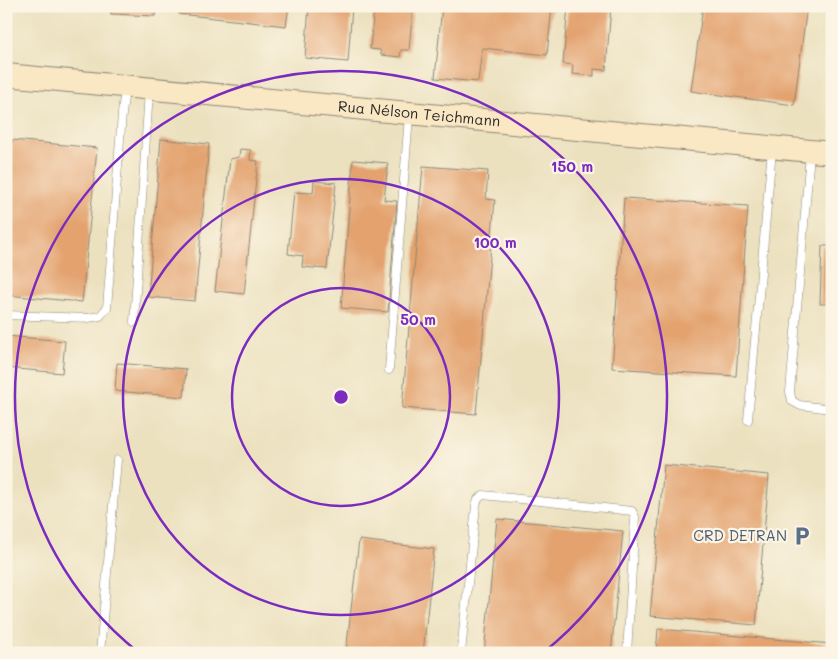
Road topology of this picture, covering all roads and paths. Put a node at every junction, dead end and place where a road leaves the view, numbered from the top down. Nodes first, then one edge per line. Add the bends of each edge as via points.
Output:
1 (6, 75) edge
2 (126, 86) junction
3 (149, 89) junction
4 (409, 114) junction
5 (772, 147) junction
6 (821, 152) edge
7 (6, 315) edge
8 (134, 322) dead end
9 (389, 370) dead end
10 (832, 409) edge
11 (748, 420) dead end
12 (117, 460) dead end
13 (100, 653) edge
14 (462, 653) edge
15 (627, 653) edge

1 - 2 main road, Rua Nélson Teichmann
2 - 3 main road, Rua Nélson Teichmann
2 - 7 lane via 107,308 100,316 88,318
3 - 4 main road, Rua Nélson Teichmann
3 - 8 lane
4 - 5 main road, Rua Nélson Teichmann
4 - 9 lane
5 - 6 main road, Rua Nélson Teichmann
5 - 11 lane
6 - 10 lane via 790,392 792,401 800,406
12 - 13 lane
14 - 15 lane via 476,505 483,495 632,511 635,517

